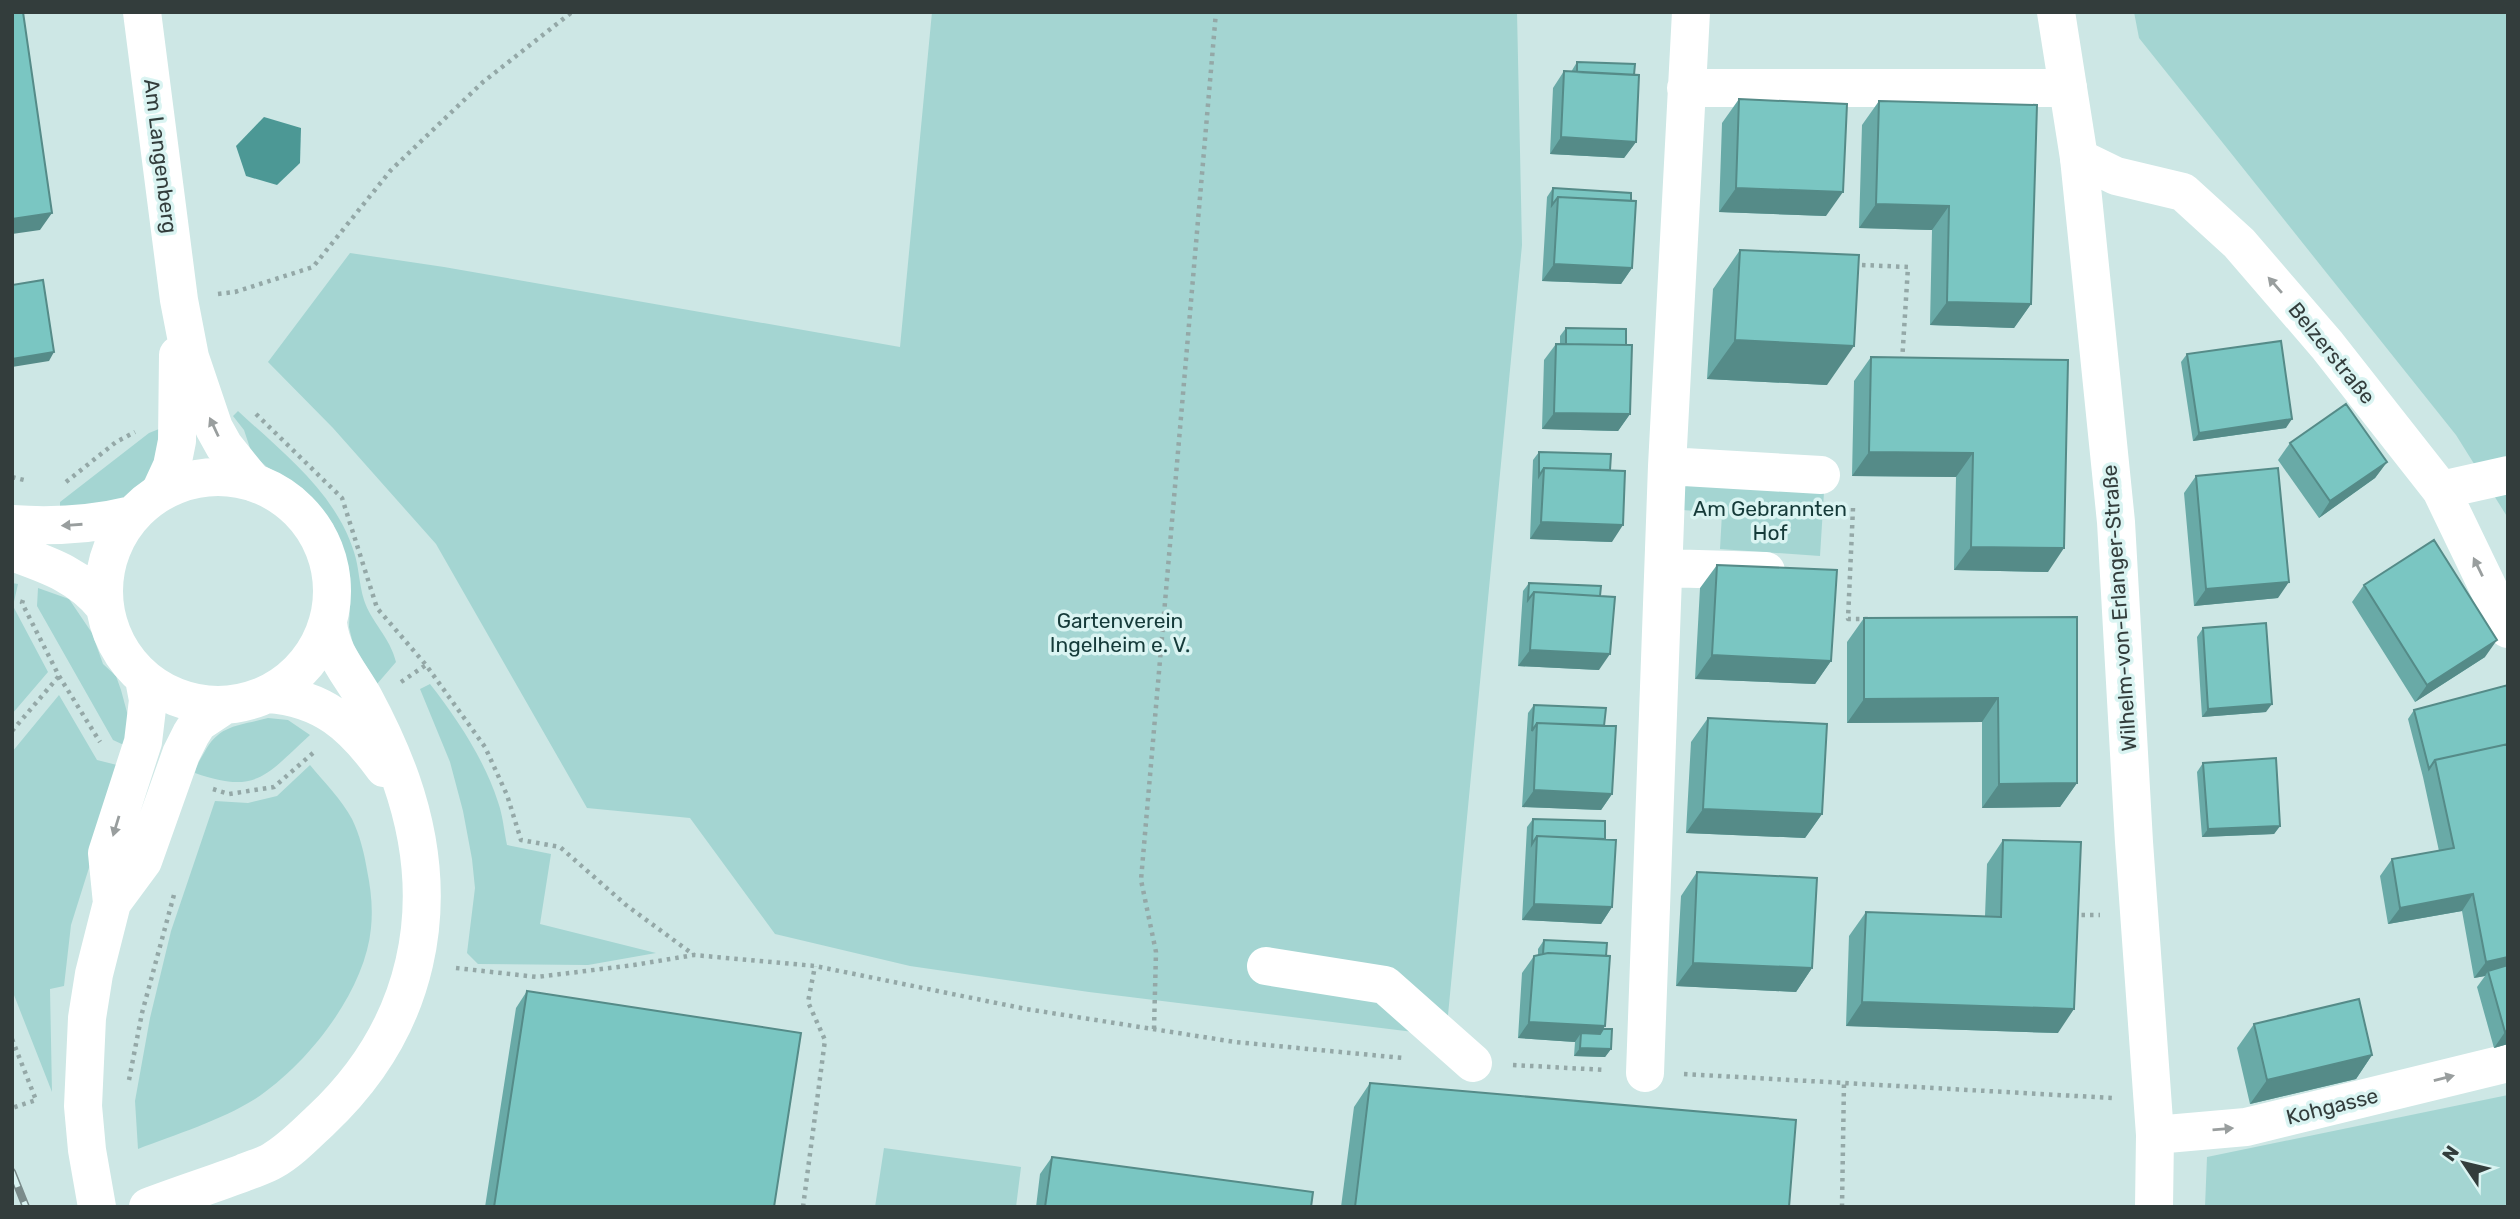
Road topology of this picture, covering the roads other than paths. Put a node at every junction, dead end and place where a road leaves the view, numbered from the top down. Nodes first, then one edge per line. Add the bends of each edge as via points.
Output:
1 (142, 12) edge
2 (1691, 12) edge
3 (2056, 12) edge
4 (1686, 88) junction
5 (2068, 88) junction
6 (2079, 158) junction
7 (192, 412) junction
8 (1667, 466) junction
9 (1821, 475) dead end
10 (2508, 475) edge
11 (253, 482) junction
12 (2441, 489) junction
13 (146, 504) junction
14 (12, 524) edge
15 (12, 552) edge
16 (1664, 568) junction
17 (1805, 572) edge
18 (104, 606) junction
19 (328, 623) junction
20 (2508, 629) edge
21 (144, 679) junction
22 (268, 694) junction
23 (225, 705) junction
24 (409, 808) junction
25 (112, 903) junction
26 (1266, 966) dead end
27 (1473, 1063) dead end
28 (2508, 1063) edge
29 (1645, 1073) dead end
30 (2155, 1135) junction
31 (154, 1204) edge
32 (97, 1207) edge
33 (2154, 1207) edge

1 - 7 main road, Am Langenberg via 190,357
2 - 4 main road
3 - 5 main road, Wilhelm-von-Erlanger-Straße
4 - 5 main road
4 - 8 main road
5 - 6 main road, Wilhelm-von-Erlanger-Straße
12 -> 6 main road, Belzerstraße via 2239,243 2183,191 2116,176
6 - 30 main road, Wilhelm-von-Erlanger-Straße via 2116,522
11 -> 7 main road, Am Langenberg
7 - 13 main road, Am Langenberg via 177,441 172,466
8 - 9 main road
8 - 16 main road
10 - 12 main road
11 - 13 main road, Am Langenberg via 215,476 178,484
11 - 19 main road, Am Langenberg via 287,500 314,528 332,584
20 -> 12 main road, Belzerstraße
13 -> 14 main road via 73,526
13 - 18 main road, Am Langenberg via 120,531 111,548
15 - 18 main road via 68,573
16 - 17 main road
16 - 29 main road
18 - 21 main road, Am Langenberg via 121,653
19 - 22 main road, Am Langenberg via 305,665
19 - 24 main road via 333,649 392,756
21 - 23 main road, Am Langenberg via 174,697
21 -> 25 main road via 148,700 143,742 107,853
22 - 23 main road, Am Langenberg
22 - 24 main road via 290,695 329,711 377,759
23 - 25 main road via 198,723 191,734 143,860
24 - 31 main road via 421,868 421,932 415,963 383,1045 336,1107 272,1162
25 - 32 main road via 94,974 83,1062 87,1150
26 - 27 main road via 1385,985
30 -> 28 main road, Kohgasse via 2245,1127
30 - 33 main road, Wilhelm-von-Erlanger-Straße

